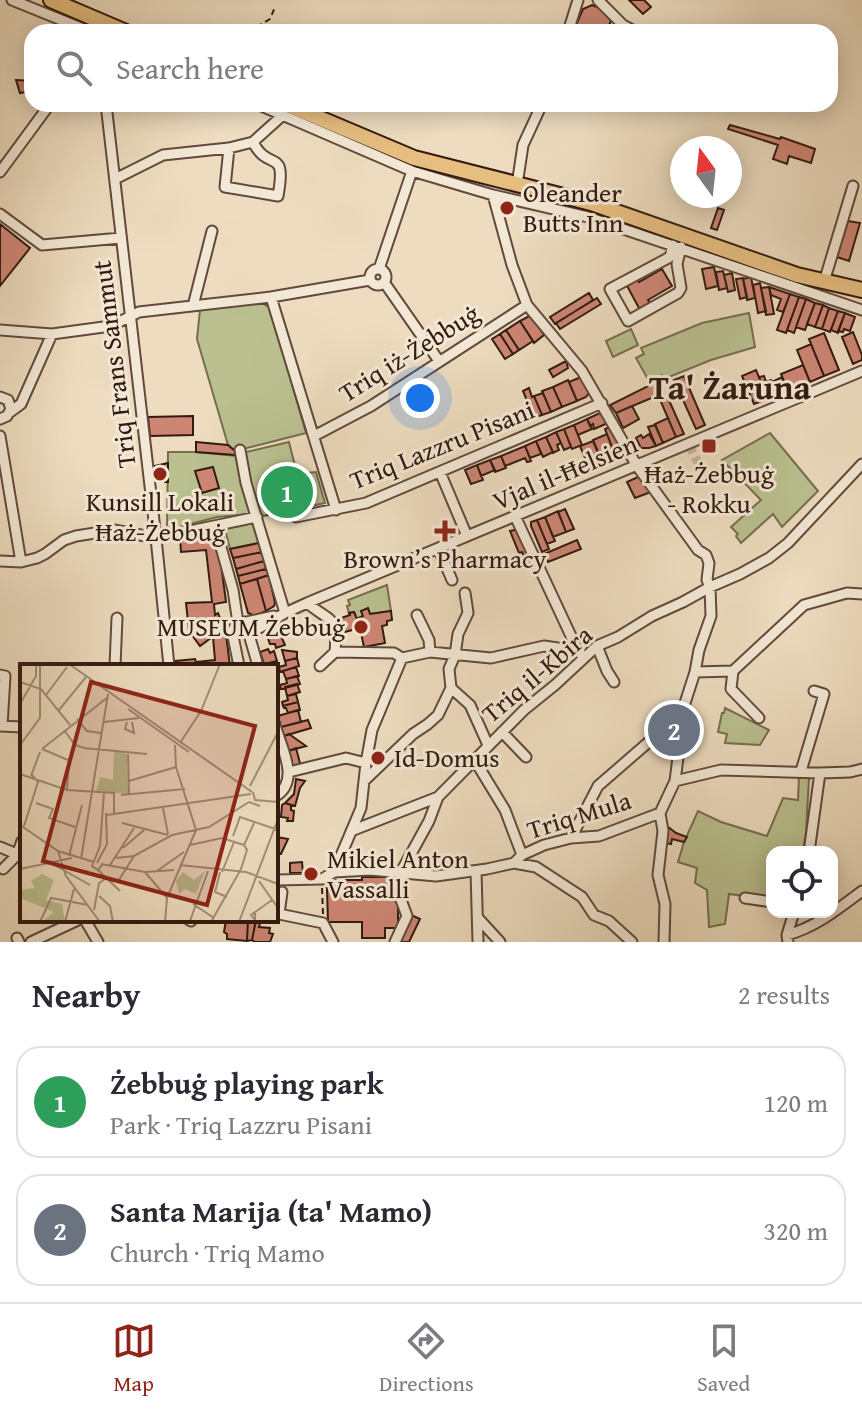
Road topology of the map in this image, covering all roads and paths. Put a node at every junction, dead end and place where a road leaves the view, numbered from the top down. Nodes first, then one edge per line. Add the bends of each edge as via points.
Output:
1 (12, 0) edge
2 (51, 0) edge
3 (578, 0) edge
4 (598, 0) edge
5 (275, 7) dead end
6 (71, 24) edge
7 (107, 24) edge
8 (262, 24) edge
9 (570, 24) edge
10 (622, 24) edge
11 (44, 112) edge
12 (107, 112) edge
13 (282, 112) edge
14 (288, 112) edge
15 (289, 112) edge
16 (538, 112) edge
17 (253, 142) junction
18 (229, 148) junction
19 (412, 171) junction
20 (0, 172) edge
21 (115, 179) junction
22 (517, 185) junction
23 (853, 186) dead end
24 (493, 195) junction
25 (0, 214) edge
26 (212, 231) dead end
27 (121, 238) junction
28 (677, 246) junction
29 (379, 269) junction
30 (797, 275) junction
31 (370, 280) junction
32 (384, 282) junction
33 (824, 282) junction
34 (862, 290) edge
35 (271, 297) junction
36 (862, 298) edge
37 (527, 305) junction
38 (193, 306) junction
39 (862, 310) edge
40 (130, 317) junction
41 (0, 330) edge
42 (52, 334) junction
43 (439, 361) junction
44 (862, 371) edge
45 (28, 387) junction
46 (4, 398) edge
47 (602, 403) junction
48 (6, 416) edge
49 (314, 436) junction
50 (1, 440) edge
51 (240, 450) dead end
52 (862, 464) edge
53 (637, 466) junction
54 (440, 472) junction
55 (336, 510) junction
56 (515, 516) junction
57 (257, 517) junction
58 (298, 517) joint
59 (210, 527) junction
60 (467, 536) junction
61 (156, 538) junction
62 (439, 550) junction
63 (0, 561) edge
64 (21, 562) junction
65 (452, 580) dead end
66 (710, 587) junction
67 (465, 593) dead end
68 (862, 594) edge
69 (307, 603) junction
70 (285, 613) junction
71 (417, 615) dead end
72 (117, 618) dead end
73 (242, 623) junction
74 (251, 635) junction
75 (234, 637) junction
76 (597, 646) junction
77 (335, 652) junction
78 (430, 652) junction
79 (581, 654) junction
80 (455, 655) junction
81 (402, 658) junction
82 (115, 664) edge
83 (169, 664) edge
84 (239, 664) edge
85 (258, 664) edge
86 (320, 666) dead end
87 (733, 671) junction
88 (695, 672) junction
89 (0, 675) edge
90 (614, 682) dead end
91 (451, 688) junction
92 (814, 691) dead end
93 (685, 703) junction
94 (759, 718) dead end
95 (1, 726) edge
96 (502, 732) junction
97 (278, 735) edge
98 (488, 745) junction
99 (526, 757) dead end
100 (474, 759) junction
101 (366, 763) junction
102 (862, 769) edge
103 (801, 771) junction
104 (289, 772) junction
105 (820, 773) junction
106 (364, 781) junction
107 (675, 781) junction
108 (278, 794) edge
109 (438, 797) junction
110 (660, 813) junction
111 (351, 831) junction
112 (571, 838) junction
113 (810, 846) edge
114 (0, 847) edge
115 (522, 855) junction
116 (20, 856) edge
117 (514, 863) junction
118 (3, 869) dead end
119 (476, 871) junction
120 (334, 872) junction
121 (401, 872) junction
122 (322, 879) junction
123 (278, 880) edge
124 (295, 880) junction
125 (279, 890) edge
126 (862, 891) edge
127 (745, 898) dead end
128 (766, 901) edge
129 (278, 914) edge
130 (478, 917) junction
131 (792, 918) edge
132 (74, 922) edge
133 (86, 922) edge
134 (323, 923) junction
135 (787, 939) edge
136 (31, 942) edge
137 (98, 942) edge
138 (334, 942) edge
139 (395, 942) edge
140 (478, 942) edge
141 (500, 942) edge
142 (632, 942) edge
143 (664, 942) edge

1 - 6 street
2 - 7 highway
3 - 9 street
4 - 10 street
5 - 8 path
11 - 20 street
12 - 21 street, Triq Frans Sammut
13 - 17 street
14 - 19 street
15 - 22 highway via 414,158
16 - 22 street via 523,145
17 - 18 street
17 - 18 street via 281,169 278,196 225,187
18 - 21 street via 163,155
19 - 24 street
19 - 29 street
21 - 27 street, Triq Frans Sammut
22 - 30 highway via 625,213
23 - 33 street
24 - 28 street via 588,217
24 - 37 street
25 - 27 street via 42,245
26 - 38 street
27 - 40 street, Triq Frans Sammut
28 - 28 street via 678,293 628,321 610,289 670,257
28 - 39 street
29 - 31 street
29 - 32 street via 386,275
30 - 33 highway
30 - 36 highway via 816,286
31 - 32 street via 376,285
31 - 35 street
32 - 43 street
33 - 34 highway
35 - 38 street
35 - 49 street
37 - 43 street, Triq iż-Żebbuġ
37 - 47 street
38 - 40 street
40 - 42 street via 111,326
40 - 61 street, Triq Frans Sammut
41 - 42 street
42 - 45 street
43 - 49 street, Triq iż-Żebbuġ
44 - 53 street, Vjal il-Ħelsien
45 - 46 street
45 - 48 street via 21,404
46 - 48 street via 11,406
47 - 53 street
47 - 54 street, Triq Lazzru Pisani
48 - 50 street
49 - 55 street
50 - 64 street
51 - 57 street
52 - 66 street, Triq il-Kbira via 788,543
53 - 56 street, Vjal il-Ħelsien
53 - 66 street via 706,555
54 - 55 street, Triq Lazzru Pisani
54 - 60 street
55 - 58 street, Triq Lazzru Pisani
56 - 60 street, Vjal il-Ħelsien
56 - 79 street
57 - 58 path via 293,511
57 - 59 street
57 - 70 street
59 - 61 street
59 - 73 street via 217,533
60 - 62 street, Vjal il-Ħelsien
61 - 64 street via 114,530 76,536
61 - 83 street, Triq Frans Sammut
62 - 65 street
62 - 69 street, Vjal il-Ħelsien
63 - 64 street
66 - 76 street, Triq il-Kbira
66 - 88 street via 711,616
67 - 80 street via 468,613
68 - 87 street via 804,605
69 - 70 street, Vjal il-Ħelsien
69 - 77 street via 334,624
70 - 73 street, Vjal il-Ħelsien
70 - 74 street, Vjal il-Ħelsien
71 - 78 street
72 - 82 street
73 - 74 street via 252,627
73 - 75 street via 232,631
74 - 75 street via 242,641
74 - 85 street
75 - 84 street
76 - 79 street, Triq il-Kbira
76 - 90 street
77 - 81 street via 394,653
77 - 86 street
78 - 80 street
78 - 81 street
79 - 80 street via 544,646 491,658
79 - 96 street, Triq il-Kbira via 571,671
80 - 91 street via 449,669
81 - 101 street via 372,730
87 - 88 street
87 - 94 street via 731,689
88 - 93 street
89 - 95 street via 5,676
91 - 98 street via 470,705
91 - 106 street via 438,715
92 - 103 street via 824,694
93 - 107 street
93 - 112 street via 598,786
96 - 98 street, Triq il-Kbira
96 - 99 street
97 - 104 street
98 - 100 street, Triq il-Kbira
100 - 109 street, Triq il-Kbira
100 - 115 street via 505,810
101 - 104 street via 346,758
101 - 106 street
102 - 105 street
103 - 105 street
103 - 107 street via 721,770
104 - 108 street via 287,786
105 - 113 street
106 - 111 street
107 - 110 street
109 - 111 street, Triq il-Kbira
109 - 121 street
110 - 112 street, Triq Mula via 599,836
110 - 143 street
111 - 120 street
112 - 115 street, Triq Mula
114 - 116 street
115 - 117 street, Triq Mula
116 - 118 street
117 - 119 street
117 - 142 street via 536,867 582,897 594,915
119 - 121 street via 436,876
119 - 130 street
120 - 121 street
120 - 122 street
121 - 139 street via 400,897 407,916
122 - 124 street
122 - 134 path
123 - 124 street
124 - 125 street
126 - 135 street
127 - 128 street
129 - 134 street
130 - 140 street
130 - 141 street
131 - 135 street
132 - 136 street
133 - 137 street
134 - 138 street

